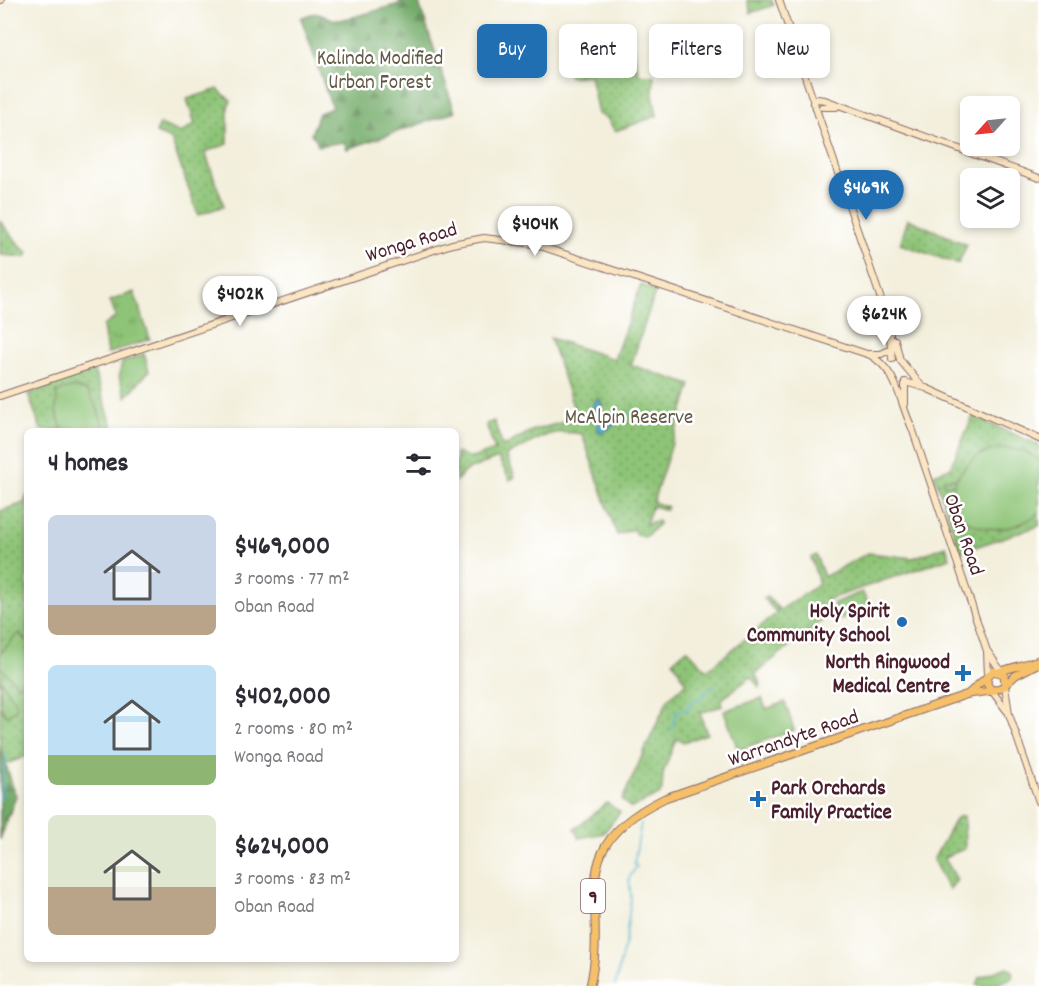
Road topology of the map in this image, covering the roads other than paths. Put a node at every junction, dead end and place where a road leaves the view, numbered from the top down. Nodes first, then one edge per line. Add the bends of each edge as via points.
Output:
1 (779, 0) edge
2 (818, 104) junction
3 (1039, 178) edge
4 (889, 323) junction
5 (892, 349) junction
6 (868, 354) junction
7 (892, 360) junction
8 (900, 360) junction
9 (894, 380) junction
10 (905, 382) junction
11 (925, 388) junction
12 (904, 391) junction
13 (0, 396) edge
14 (912, 428) junction
15 (1039, 439) edge
16 (987, 651) junction
17 (1039, 662) edge
18 (1001, 671) junction
19 (988, 676) junction
20 (1005, 685) junction
21 (992, 691) junction
22 (968, 694) junction
23 (1009, 714) junction
24 (1039, 802) edge
25 (590, 986) edge

1 - 2 main road via 810,92
2 - 3 main road via 840,107
2 - 4 main road via 821,126
4 - 5 main road
4 - 8 main road
5 - 6 main road
5 - 7 main road
6 - 7 main road, Wonga Road
6 - 9 main road via 885,364
6 - 13 main road, Wonga Road via 534,244 484,238 452,244
7 - 8 main road, Wonga Road
7 - 9 main road
8 - 10 main road, Oban Road via 907,374
8 - 11 main road
9 - 10 main road
9 - 14 main road, Oban Road
10 - 11 main road
10 - 12 main road, Oban Road
11 - 12 main road
11 - 15 main road
12 - 14 main road, Oban Road
14 - 16 main road, Oban Road
16 - 18 main road, Oban Road
16 - 19 main road, Oban Road
17 - 18 main road, 9
17 - 20 main road, 9
18 - 19 main road, 9
18 - 20 main road
19 - 21 main road via 987,684
19 - 22 main road, Warrandyte Road / 9
20 - 21 main road, 9
20 - 23 main road
21 - 22 main road, Warrandyte Road / 9
21 - 23 main road
22 - 25 main road, Warrandyte Road / 9 via 665,798 631,817 607,844 595,876
23 - 24 main road

